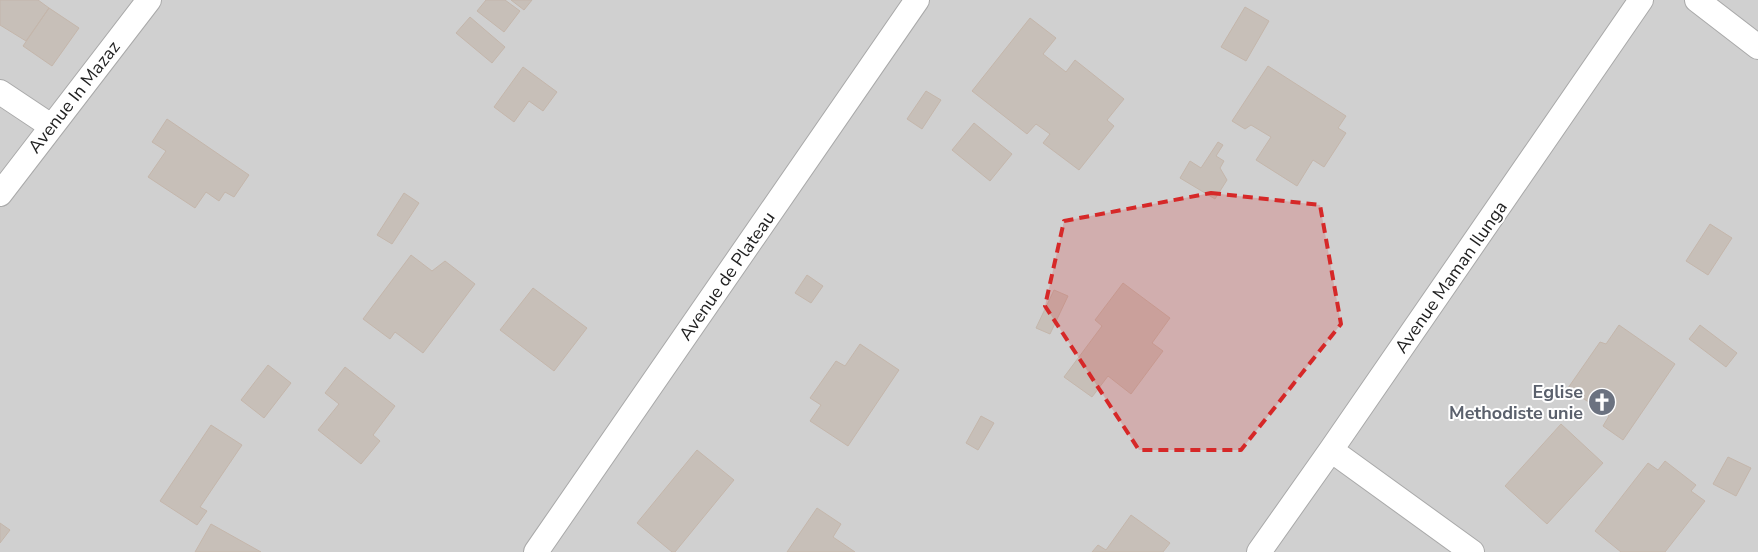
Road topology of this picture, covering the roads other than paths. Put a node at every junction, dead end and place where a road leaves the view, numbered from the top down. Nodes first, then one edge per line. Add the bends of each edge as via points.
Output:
1 (149, 0) edge
2 (917, 0) edge
3 (1641, 0) edge
4 (1697, 0) edge
5 (1758, 47) edge
6 (0, 92) edge
7 (51, 126) junction
8 (0, 194) edge
9 (1331, 450) junction
10 (536, 552) edge
11 (1259, 552) edge
12 (1472, 552) edge

1 - 7 street, Avenue In Mazaz
2 - 10 street, Avenue de Plateau
3 - 9 street, Avenue Maman Ilunga
4 - 5 street
6 - 7 street
7 - 8 street, Avenue In Mazaz
9 - 11 street, Avenue Maman Ilunga
9 - 12 street

